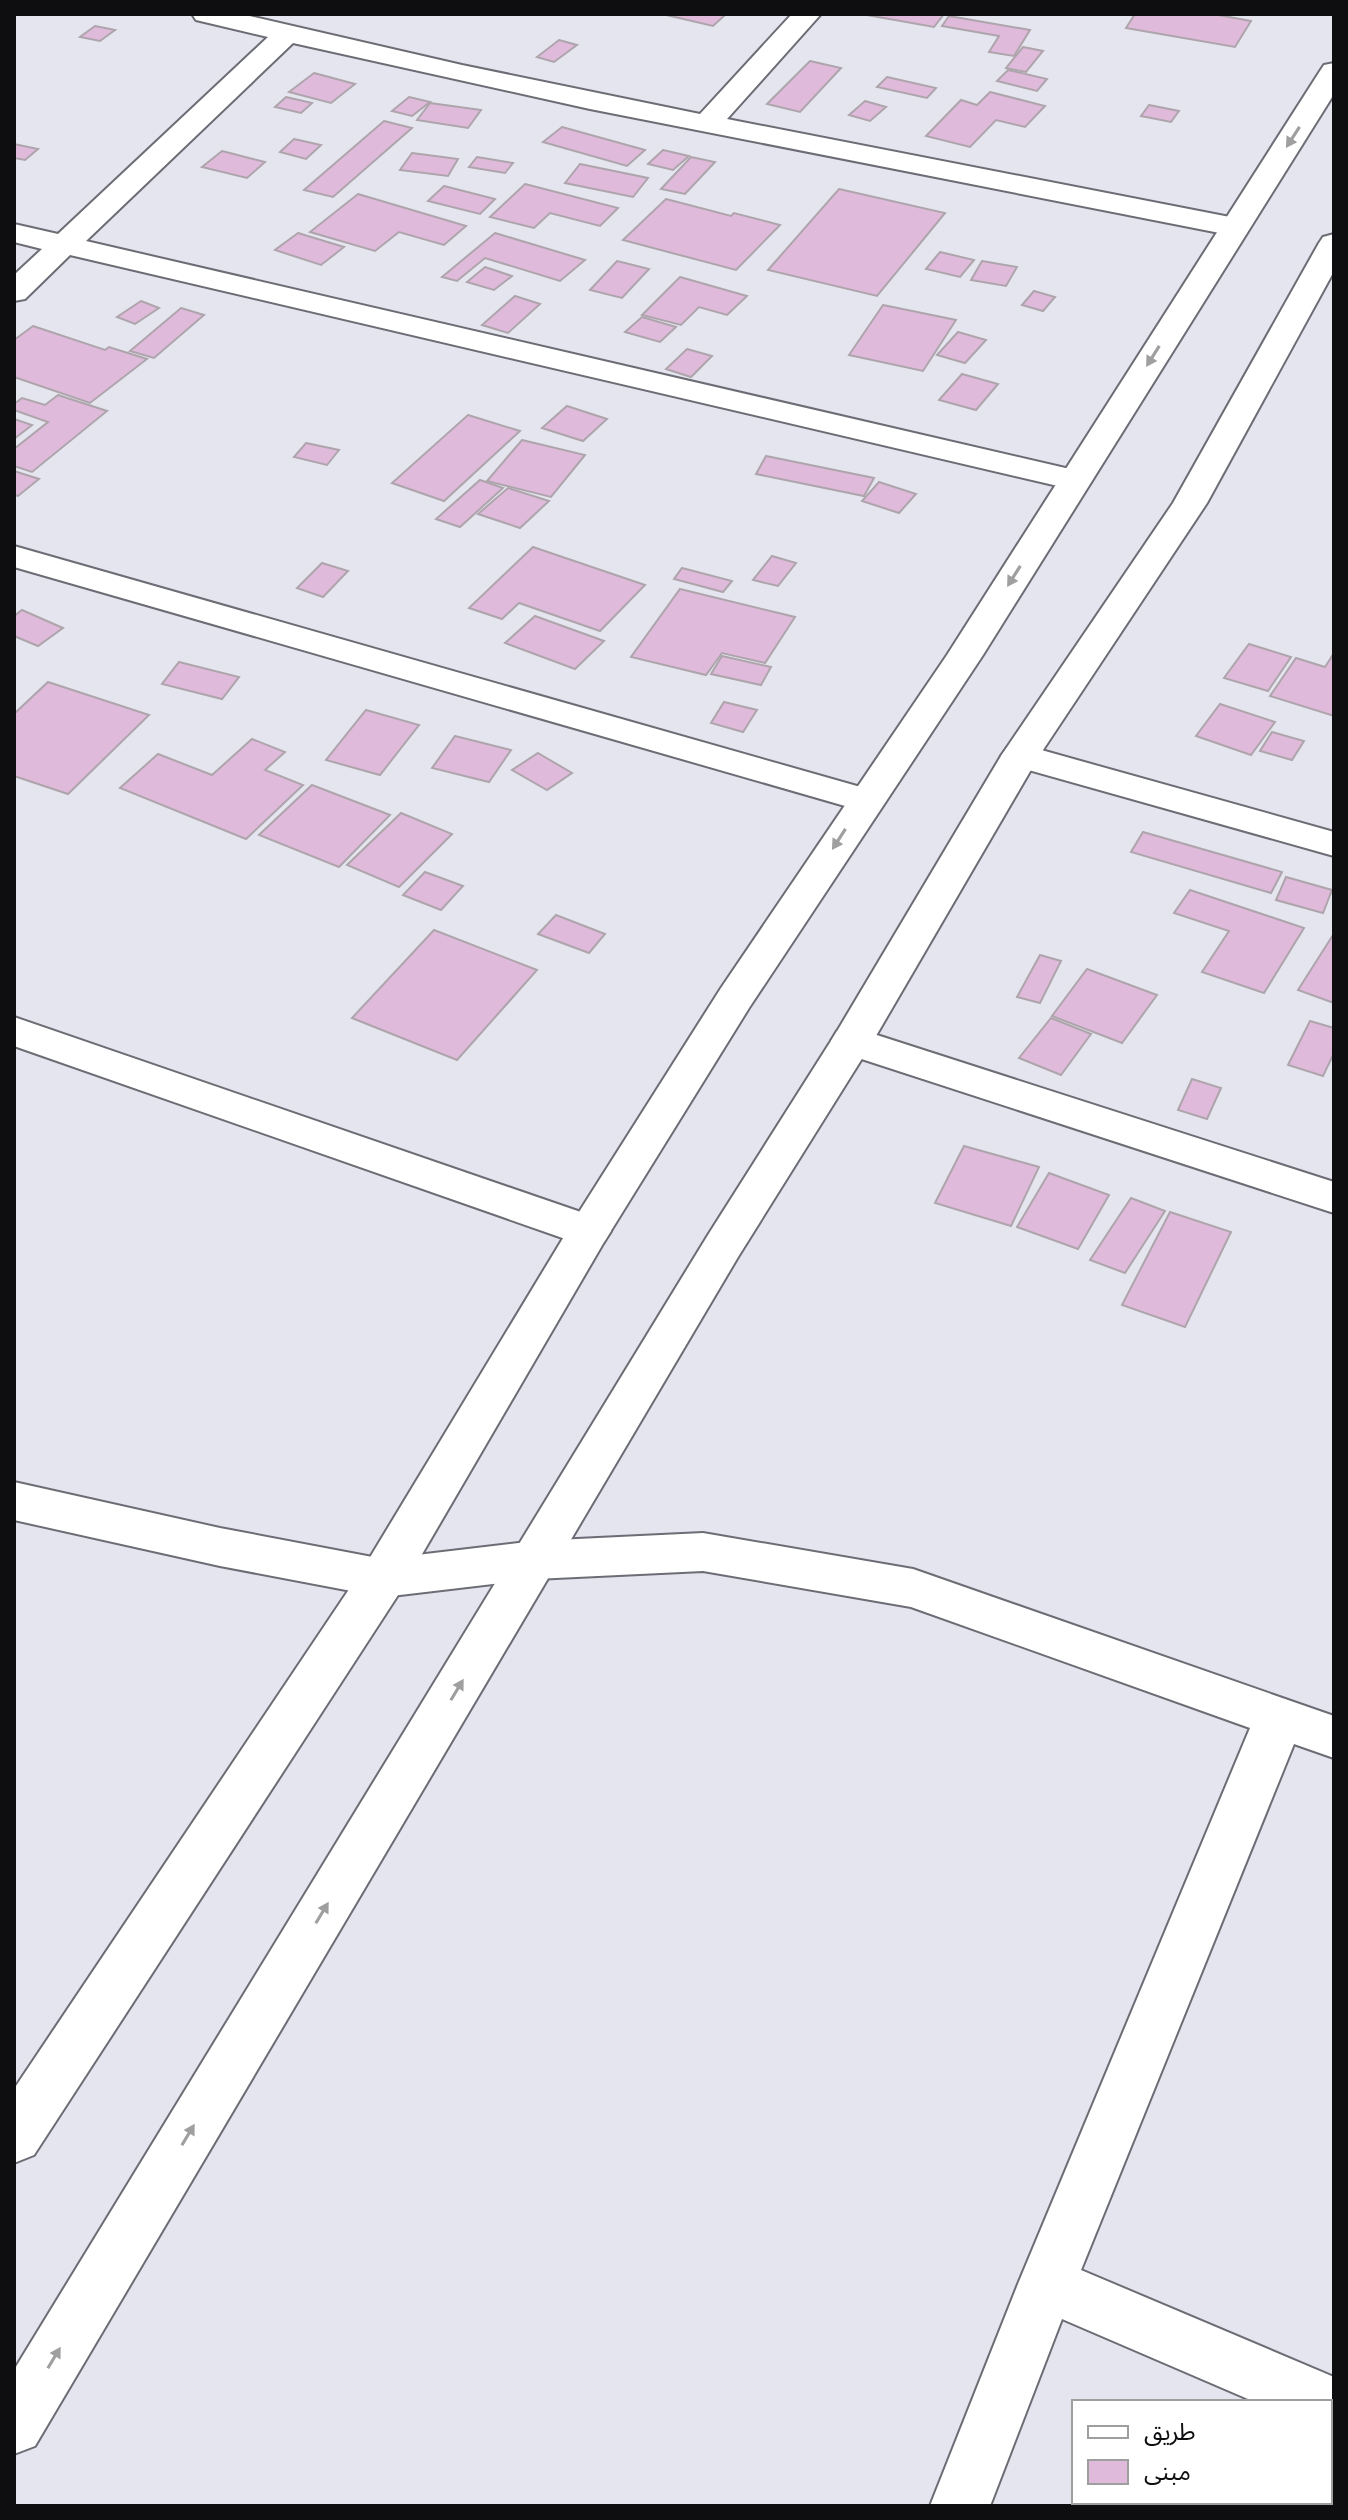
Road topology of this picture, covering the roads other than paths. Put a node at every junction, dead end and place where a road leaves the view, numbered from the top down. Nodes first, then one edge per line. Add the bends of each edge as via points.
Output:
1 (206, 14) edge
2 (807, 14) edge
3 (287, 34) junction
4 (1334, 71) edge
5 (708, 123) junction
6 (1235, 227) junction
7 (14, 233) edge
8 (1334, 243) edge
9 (65, 245) junction
10 (14, 292) edge
11 (1075, 480) junction
12 (14, 556) edge
13 (1020, 756) junction
14 (865, 800) junction
15 (1334, 844) edge
16 (14, 1031) edge
17 (852, 1041) junction
18 (1334, 1198) edge
19 (589, 1231) junction
20 (14, 1501) edge
21 (535, 1560) junction
22 (383, 1578) junction
23 (1279, 1718) junction
24 (1334, 1737) edge
25 (14, 2137) edge
26 (1047, 2284) junction
27 (1319, 2400) edge
28 (14, 2425) edge
29 (960, 2506) edge

1 - 3 street
2 - 5 street
3 - 5 street
3 - 9 street
4 -> 6 street
5 - 6 street
6 -> 11 street
7 - 9 street
8 - 13 street via 1190,503
9 - 10 street
9 - 11 street
11 -> 14 street via 965,655
12 - 14 street
13 - 15 street
13 - 17 street
14 -> 19 street
16 - 19 street
17 - 18 street
17 - 21 street
19 - 22 street
20 - 22 street
21 - 22 street
21 - 23 street via 703,1552 913,1588
28 -> 21 street
22 - 25 street
23 - 24 street
23 - 26 street
26 - 27 street
26 - 29 street

